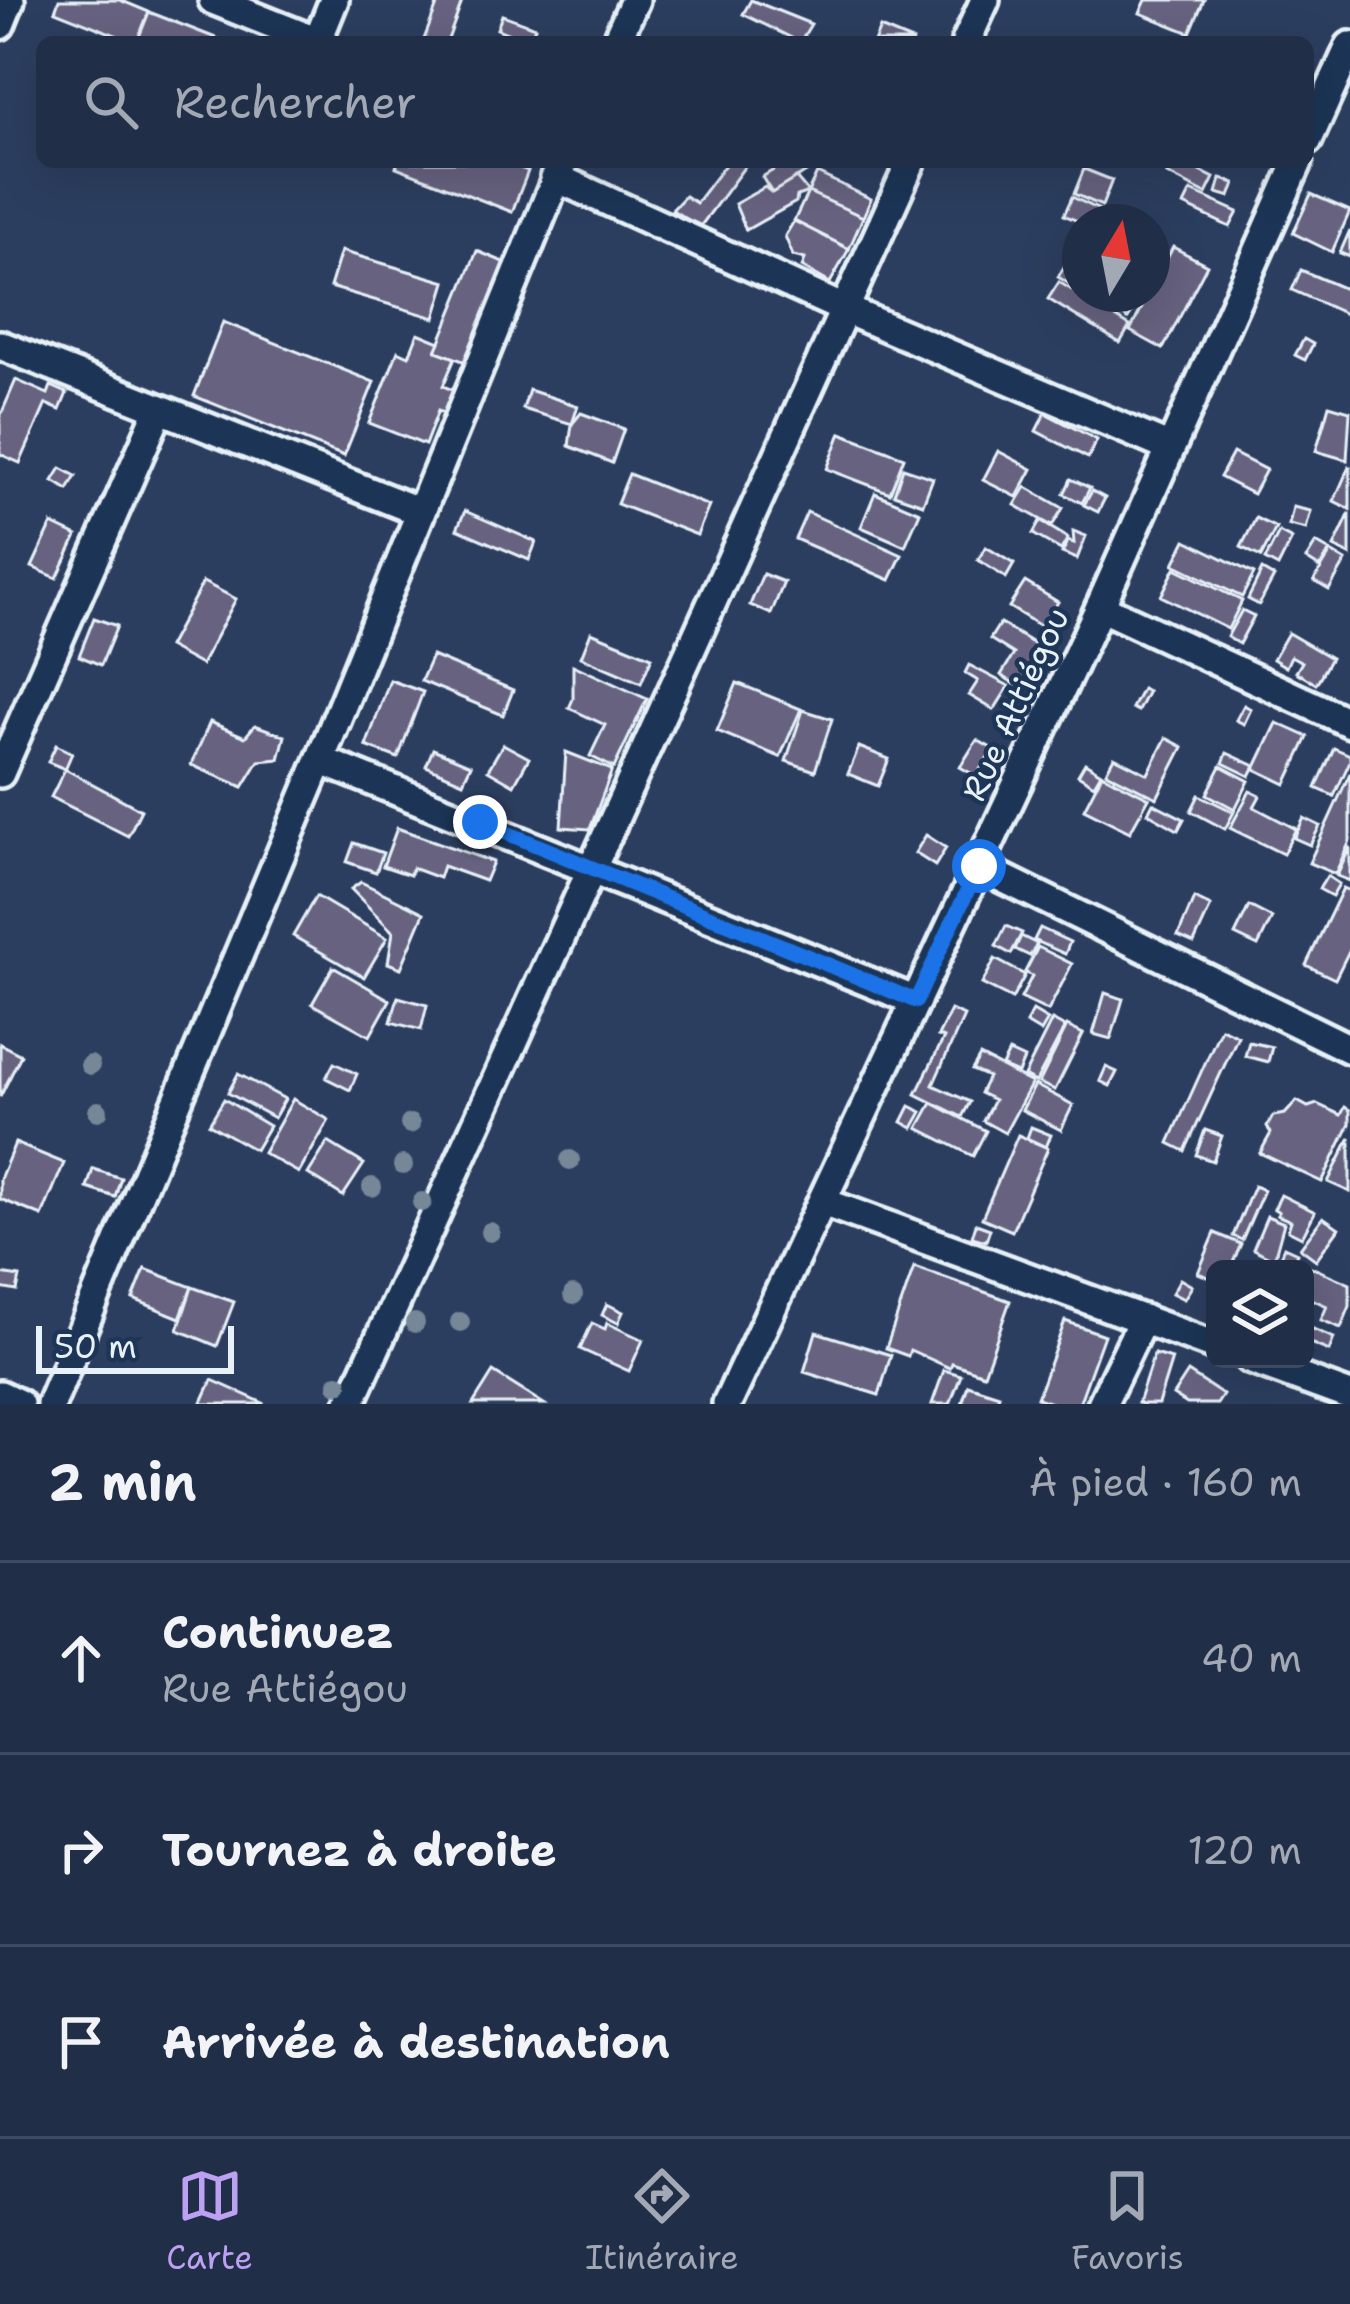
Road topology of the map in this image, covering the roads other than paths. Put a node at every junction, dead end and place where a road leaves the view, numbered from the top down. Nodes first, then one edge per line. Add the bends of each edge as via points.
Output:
1 (10, 0) edge
2 (213, 0) edge
3 (334, 0) edge
4 (635, 0) edge
5 (985, 0) edge
6 (0, 25) edge
7 (302, 36) edge
8 (319, 36) edge
9 (619, 36) edge
10 (969, 36) edge
11 (1350, 46) edge
12 (1314, 127) edge
13 (908, 168) edge
14 (1295, 168) edge
15 (559, 170) edge
16 (844, 309) junction
17 (0, 345) edge
18 (159, 410) junction
19 (1170, 448) junction
20 (420, 512) junction
21 (1100, 607) junction
22 (1350, 723) edge
23 (320, 760) junction
24 (0, 773) edge
25 (979, 866) junction
26 (593, 870) junction
27 (916, 1001) junction
28 (1350, 1049) edge
29 (823, 1202) junction
30 (1143, 1319) junction
31 (1206, 1343) edge
32 (1274, 1368) edge
33 (0, 1395) edge
34 (1350, 1396) edge
35 (19, 1404) edge
36 (51, 1404) edge
37 (350, 1404) edge
38 (727, 1404) edge
39 (1102, 1404) edge

1 - 6 street
2 - 7 street
3 - 8 street
4 - 9 street
5 - 10 street
11 - 12 street
13 - 16 street
14 - 19 street, Rue Attiégou
15 - 16 street
15 - 20 street
16 - 19 street
16 - 26 street
17 - 18 street
18 - 20 street
18 - 24 street
19 - 21 street, Rue Attiégou
20 - 23 street
21 - 22 street
21 - 25 street, Rue Attiégou
23 - 26 street
23 - 36 street
25 - 27 street, Rue Attiégou
25 - 28 street
26 - 27 street
26 - 37 street
27 - 29 street, Rue Attiégou
29 - 30 street
29 - 38 street, Rue Attiégou
30 - 31 street
30 - 39 street
32 - 34 street
33 - 35 street

